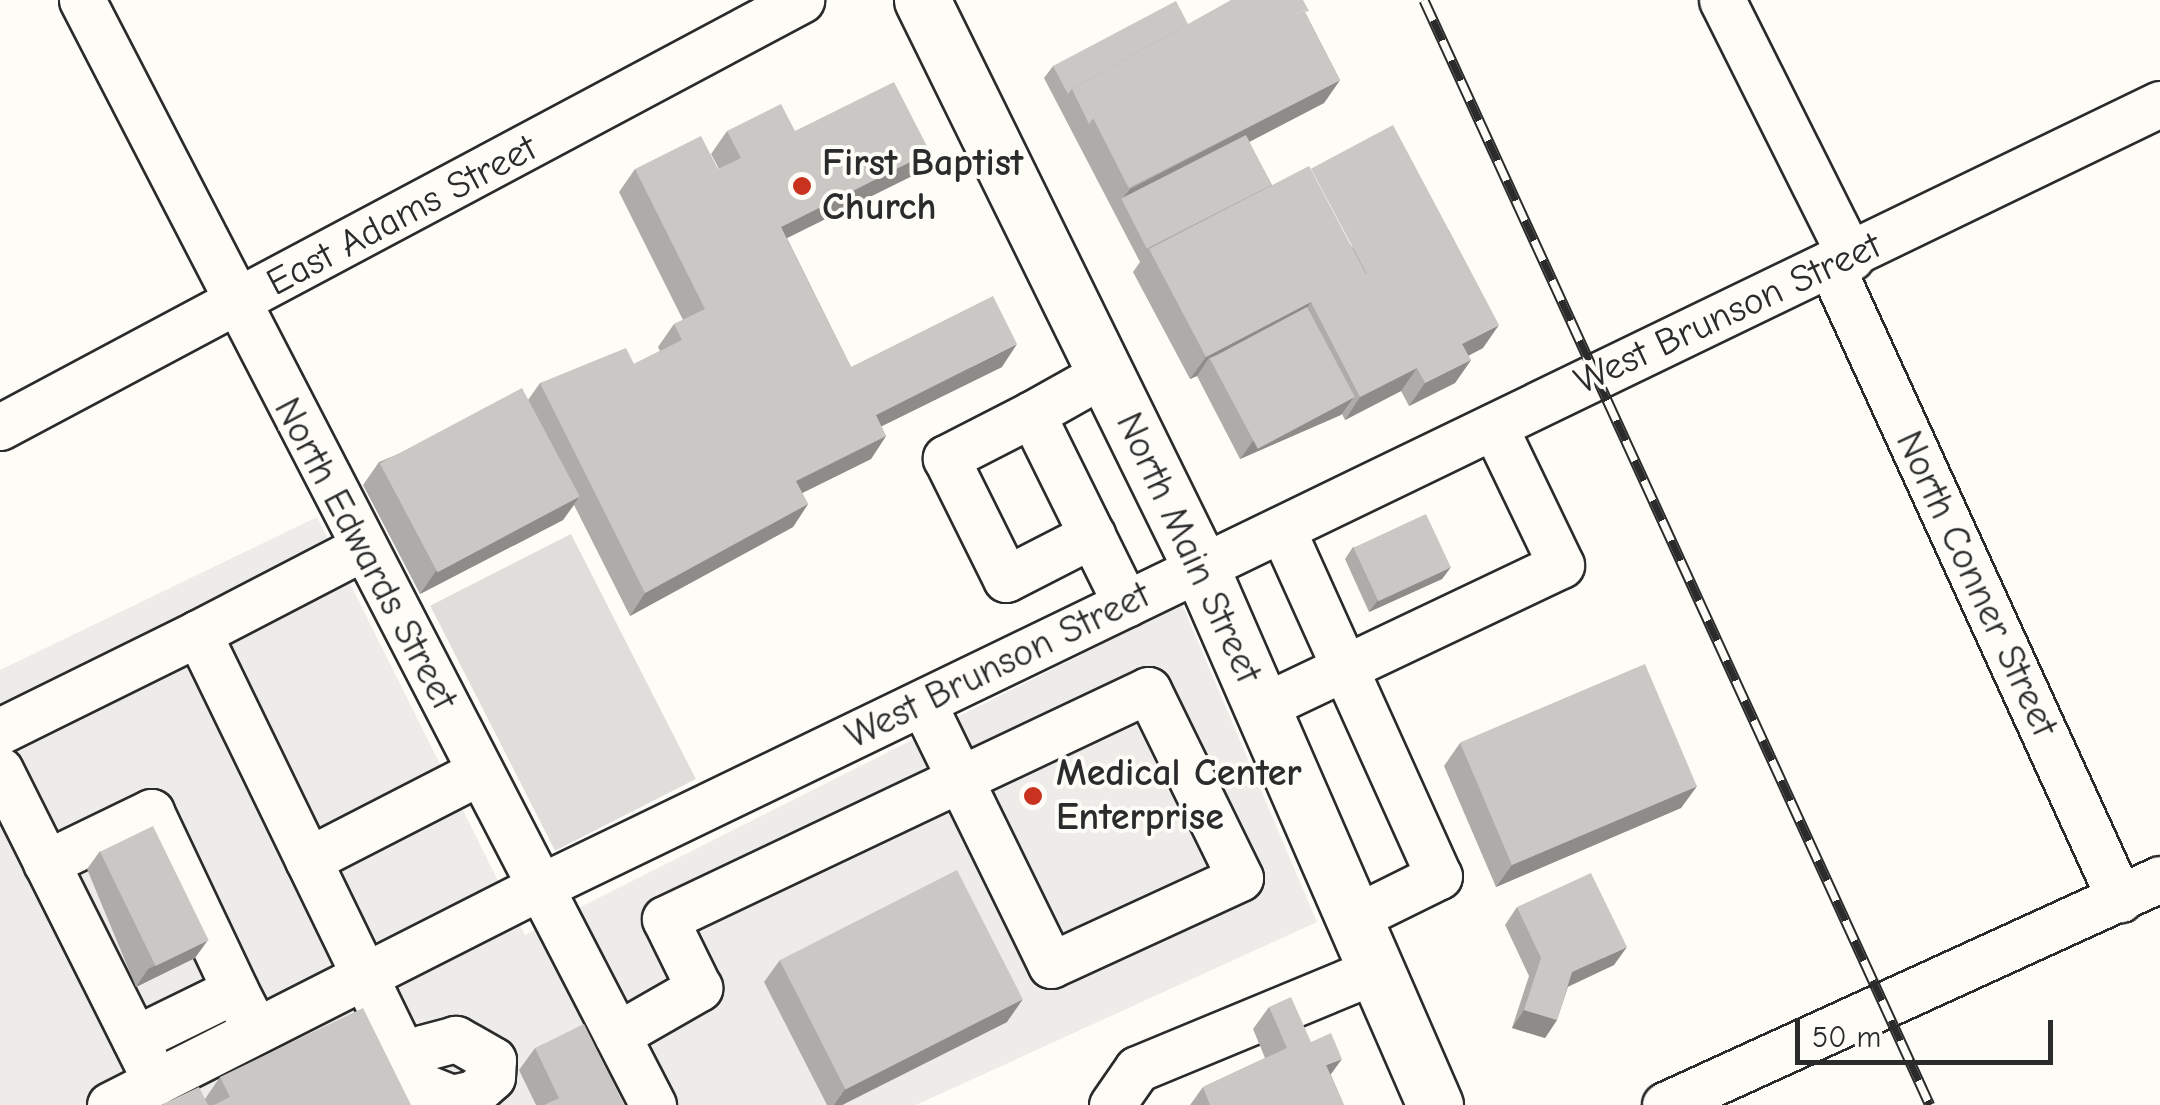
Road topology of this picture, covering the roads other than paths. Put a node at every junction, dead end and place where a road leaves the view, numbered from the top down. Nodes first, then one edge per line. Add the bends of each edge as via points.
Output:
1 (82, 0) edge
2 (801, 0) edge
3 (922, 0) edge
4 (1722, 0) edge
5 (2160, 104) edge
6 (1841, 263) junction
7 (234, 306) junction
8 (1105, 373) junction
9 (1032, 414) junction
10 (1494, 426) junction
11 (0, 427) edge
12 (1282, 529) junction
13 (1092, 534) junction
14 (362, 548) junction
15 (1201, 568) junction
16 (1126, 604) junction
17 (198, 633) junction
18 (1346, 670) junction
19 (922, 702) junction
20 (1262, 707) junction
21 (0, 731) edge
22 (0, 770) edge
23 (479, 772) junction
24 (960, 779) junction
25 (308, 860) junction
26 (46, 863) junction
27 (2160, 879) edge
28 (540, 887) junction
29 (2120, 899) junction
30 (1354, 918) junction
31 (1376, 970) junction
32 (364, 976) junction
33 (234, 990) junction
34 (256, 1030) junction
35 (616, 1035) junction
36 (135, 1039) junction
37 (409, 1063) dead end
38 (156, 1082) junction
39 (110, 1105) edge
40 (652, 1105) edge
41 (1112, 1105) edge
42 (1435, 1105) edge
43 (1665, 1105) edge

1 - 7 street, North Edwards Street
2 - 7 street, East Adams Street
3 - 8 main road, North Main Street
4 - 6 street, North Conner Street
5 - 6 street, West Brunson Street
6 - 10 street, West Brunson Street
6 - 29 street, North Conner Street
7 - 11 street, East Adams Street
7 - 14 street, North Edwards Street
8 - 9 street
8 - 15 main road, North Main Street
9 - 13 street
9 - 13 street via 946,458 1006,579
10 - 12 street, West Brunson Street
10 - 18 street via 1560,566
12 - 15 street, West Brunson Street
12 - 18 street
13 - 16 street
14 - 17 street
14 - 23 street, North Edwards Street
15 - 16 street, West Brunson Street
15 - 20 main road, North Main Street
16 - 19 street, West Brunson Street
17 - 21 street
17 - 25 street
18 - 20 street
18 - 30 street via 1439,876
19 - 24 street
19 - 28 street, West Brunson Street
20 - 30 main road, North Main Street
22 - 26 street
23 - 25 street
23 - 28 street, North Edwards Street
24 - 24 street via 1148,690 1240,878 1051,965
24 - 35 street via 664,920 699,988
25 - 32 street
26 - 33 street via 151,812
26 - 36 street
27 - 29 street
28 - 32 street, West Brunson Street
28 - 35 street, North Edwards Street
29 - 43 street via 1882,999
30 - 31 main road, North Main Street
31 - 41 street via 1137,1069
31 - 42 main road, North Main Street
32 - 34 street, West Brunson Street
32 - 37 street
33 - 34 street
33 - 36 street
34 - 38 street, West Brunson Street
35 - 40 street, North Edwards Street
36 - 38 street
38 - 39 street, West Brunson Street

